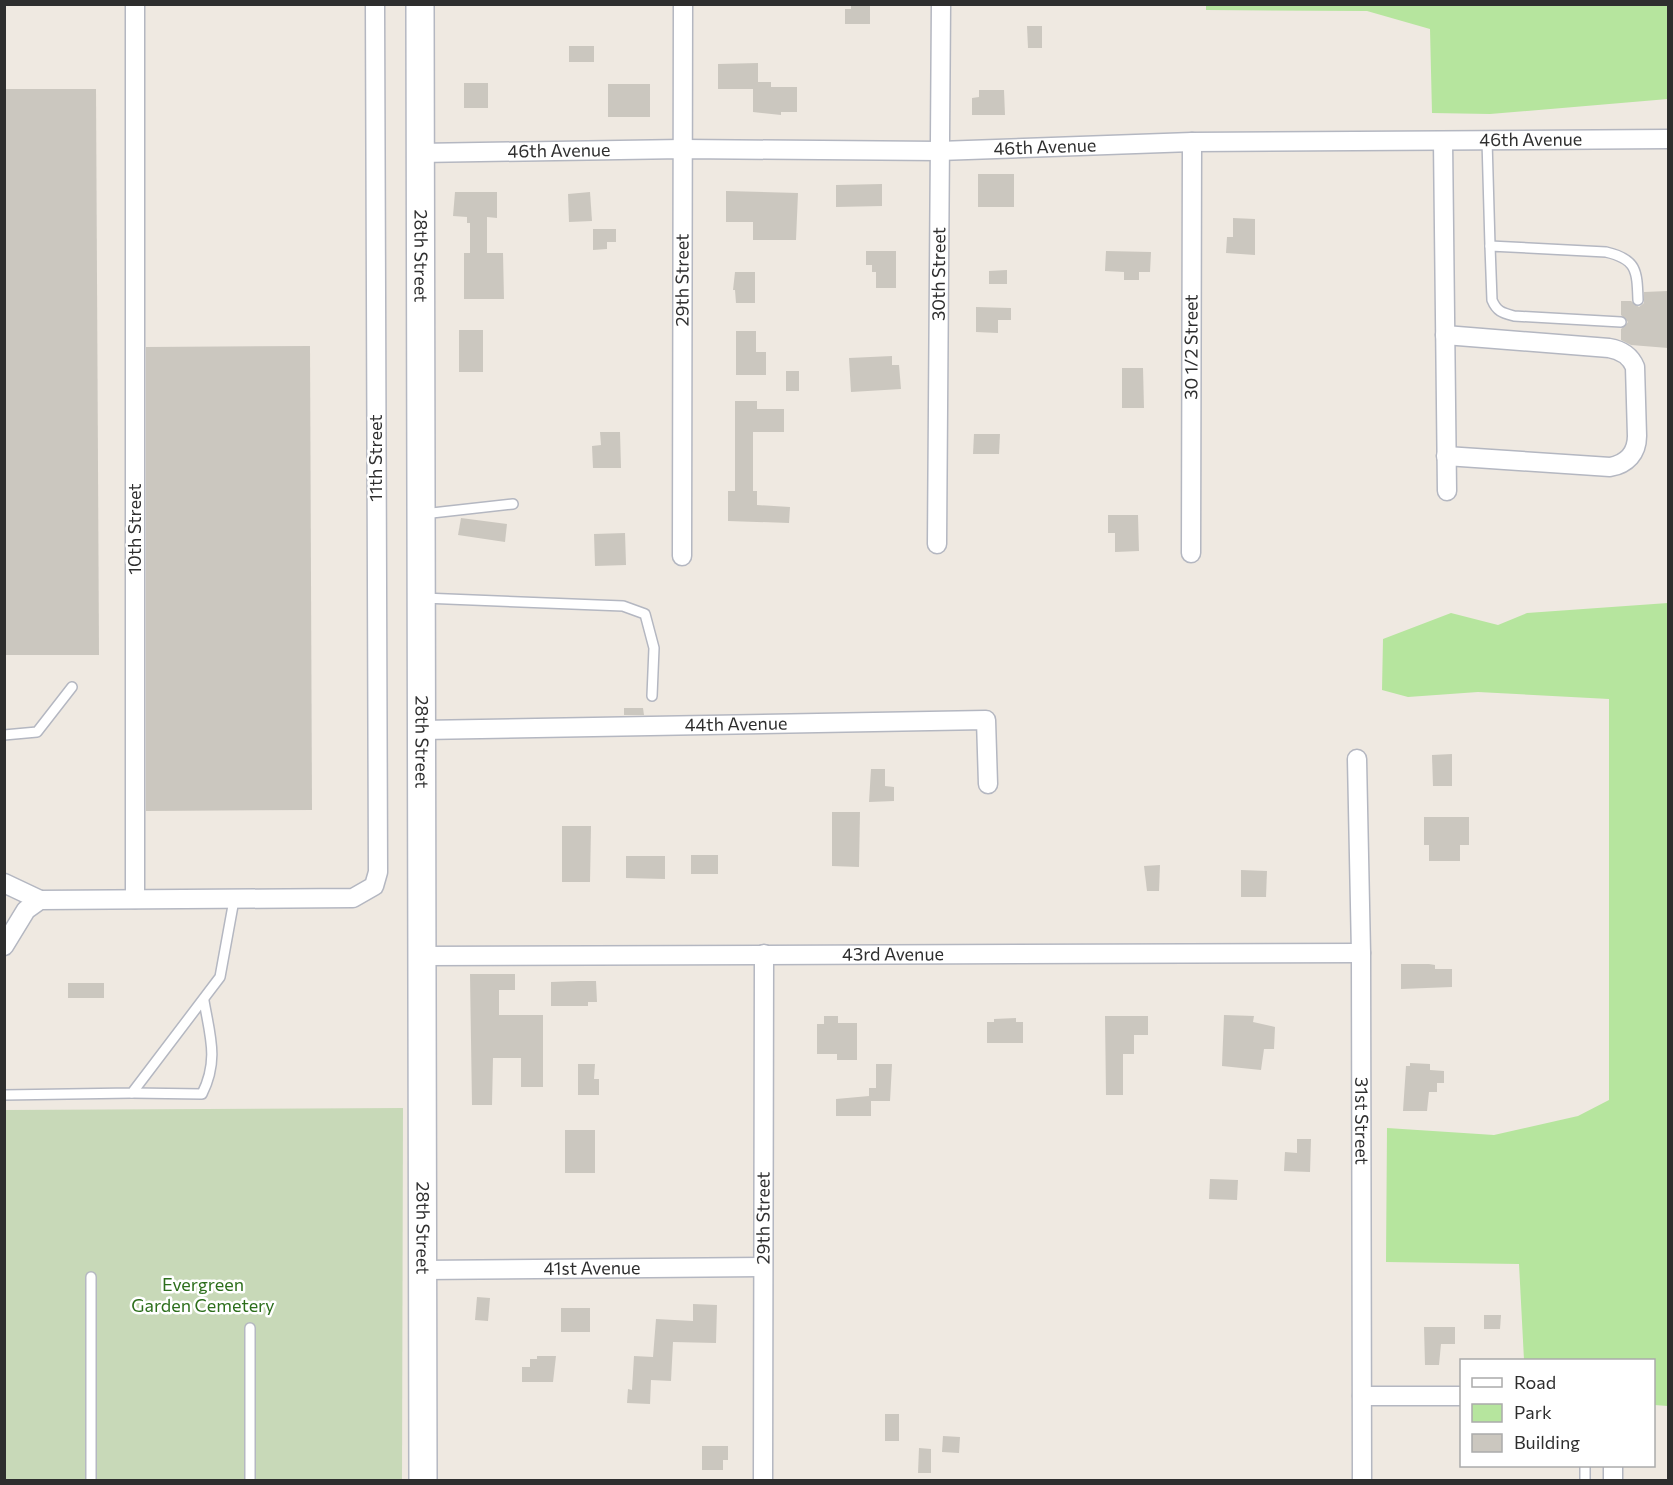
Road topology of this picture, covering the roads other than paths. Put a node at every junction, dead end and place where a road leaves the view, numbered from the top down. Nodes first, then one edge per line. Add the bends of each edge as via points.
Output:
1 (135, 4) edge
2 (375, 4) edge
3 (420, 4) edge
4 (683, 4) edge
5 (941, 4) edge
6 (1668, 139) edge
7 (1487, 140) junction
8 (1443, 141) junction
9 (1192, 142) junction
10 (683, 149) junction
11 (939, 151) junction
12 (419, 153) junction
13 (1490, 246) junction
14 (1638, 300) dead end
15 (1621, 322) dead end
16 (1445, 335) junction
17 (1446, 456) junction
18 (1447, 492) dead end
19 (513, 504) dead end
20 (421, 514) junction
21 (937, 544) dead end
22 (1191, 553) dead end
23 (682, 556) dead end
24 (421, 598) junction
25 (72, 687) dead end
26 (652, 696) dead end
27 (422, 730) junction
28 (4, 735) edge
29 (1357, 759) dead end
30 (988, 784) dead end
31 (4, 884) edge
32 (135, 899) junction
33 (40, 900) junction
34 (234, 900) junction
35 (4, 946) edge
36 (1361, 953) junction
37 (764, 954) junction
38 (423, 956) junction
39 (204, 1001) junction
40 (132, 1093) junction
41 (4, 1095) edge
42 (762, 1267) junction
43 (422, 1270) junction
44 (91, 1276) dead end
45 (250, 1328) dead end
46 (1362, 1396) junction
47 (1460, 1396) edge
48 (91, 1480) edge
49 (250, 1480) edge
50 (423, 1480) edge
51 (763, 1480) edge
52 (1362, 1480) edge

1 - 32 street, 10th Street
2 - 34 street, 11th Street via 378,872 374,886 353,898
3 - 12 main road, 28th Street
4 - 10 street, 29th Street
5 - 11 street, 30th Street
6 - 7 street, 46th Avenue
7 - 8 street, 46th Avenue
7 - 13 lane
8 - 9 street, 46th Avenue
8 - 16 street
9 - 11 street, 46th Avenue
9 - 22 street, 30 1/2 Street
10 - 11 street, 46th Avenue
10 - 12 street, 46th Avenue
10 - 23 street, 29th Street
11 - 21 street, 30th Street
12 - 20 main road, 28th Street
13 - 14 lane via 1624,256 1634,267
13 - 15 lane via 1492,300 1501,312
16 - 17 street
16 - 17 street via 1621,351 1635,367 1637,436 1630,458 1610,467
17 - 18 street
19 - 20 lane
20 - 24 main road, 28th Street
24 - 26 lane via 623,606 645,614 654,648
24 - 27 main road, 28th Street
25 - 28 lane via 37,732
27 - 30 street, 44th Avenue via 986,720
27 - 38 main road, 28th Street
29 - 36 street, 31st Street
31 - 33 street
32 - 33 street
32 - 34 street
33 - 35 street via 26,910
34 - 39 lane via 220,977
36 - 37 street, 43rd Avenue
36 - 46 street, 31st Street
37 - 38 street, 43rd Avenue
37 - 42 street, 29th Street
38 - 43 main road, 28th Street
39 - 40 lane
39 - 40 lane via 214,1057 202,1094
40 - 41 lane
42 - 43 street, 41st Avenue
42 - 51 street, 29th Street
43 - 50 main road, 28th Street
44 - 48 lane
45 - 49 lane
46 - 47 street
46 - 52 street, 31st Street

